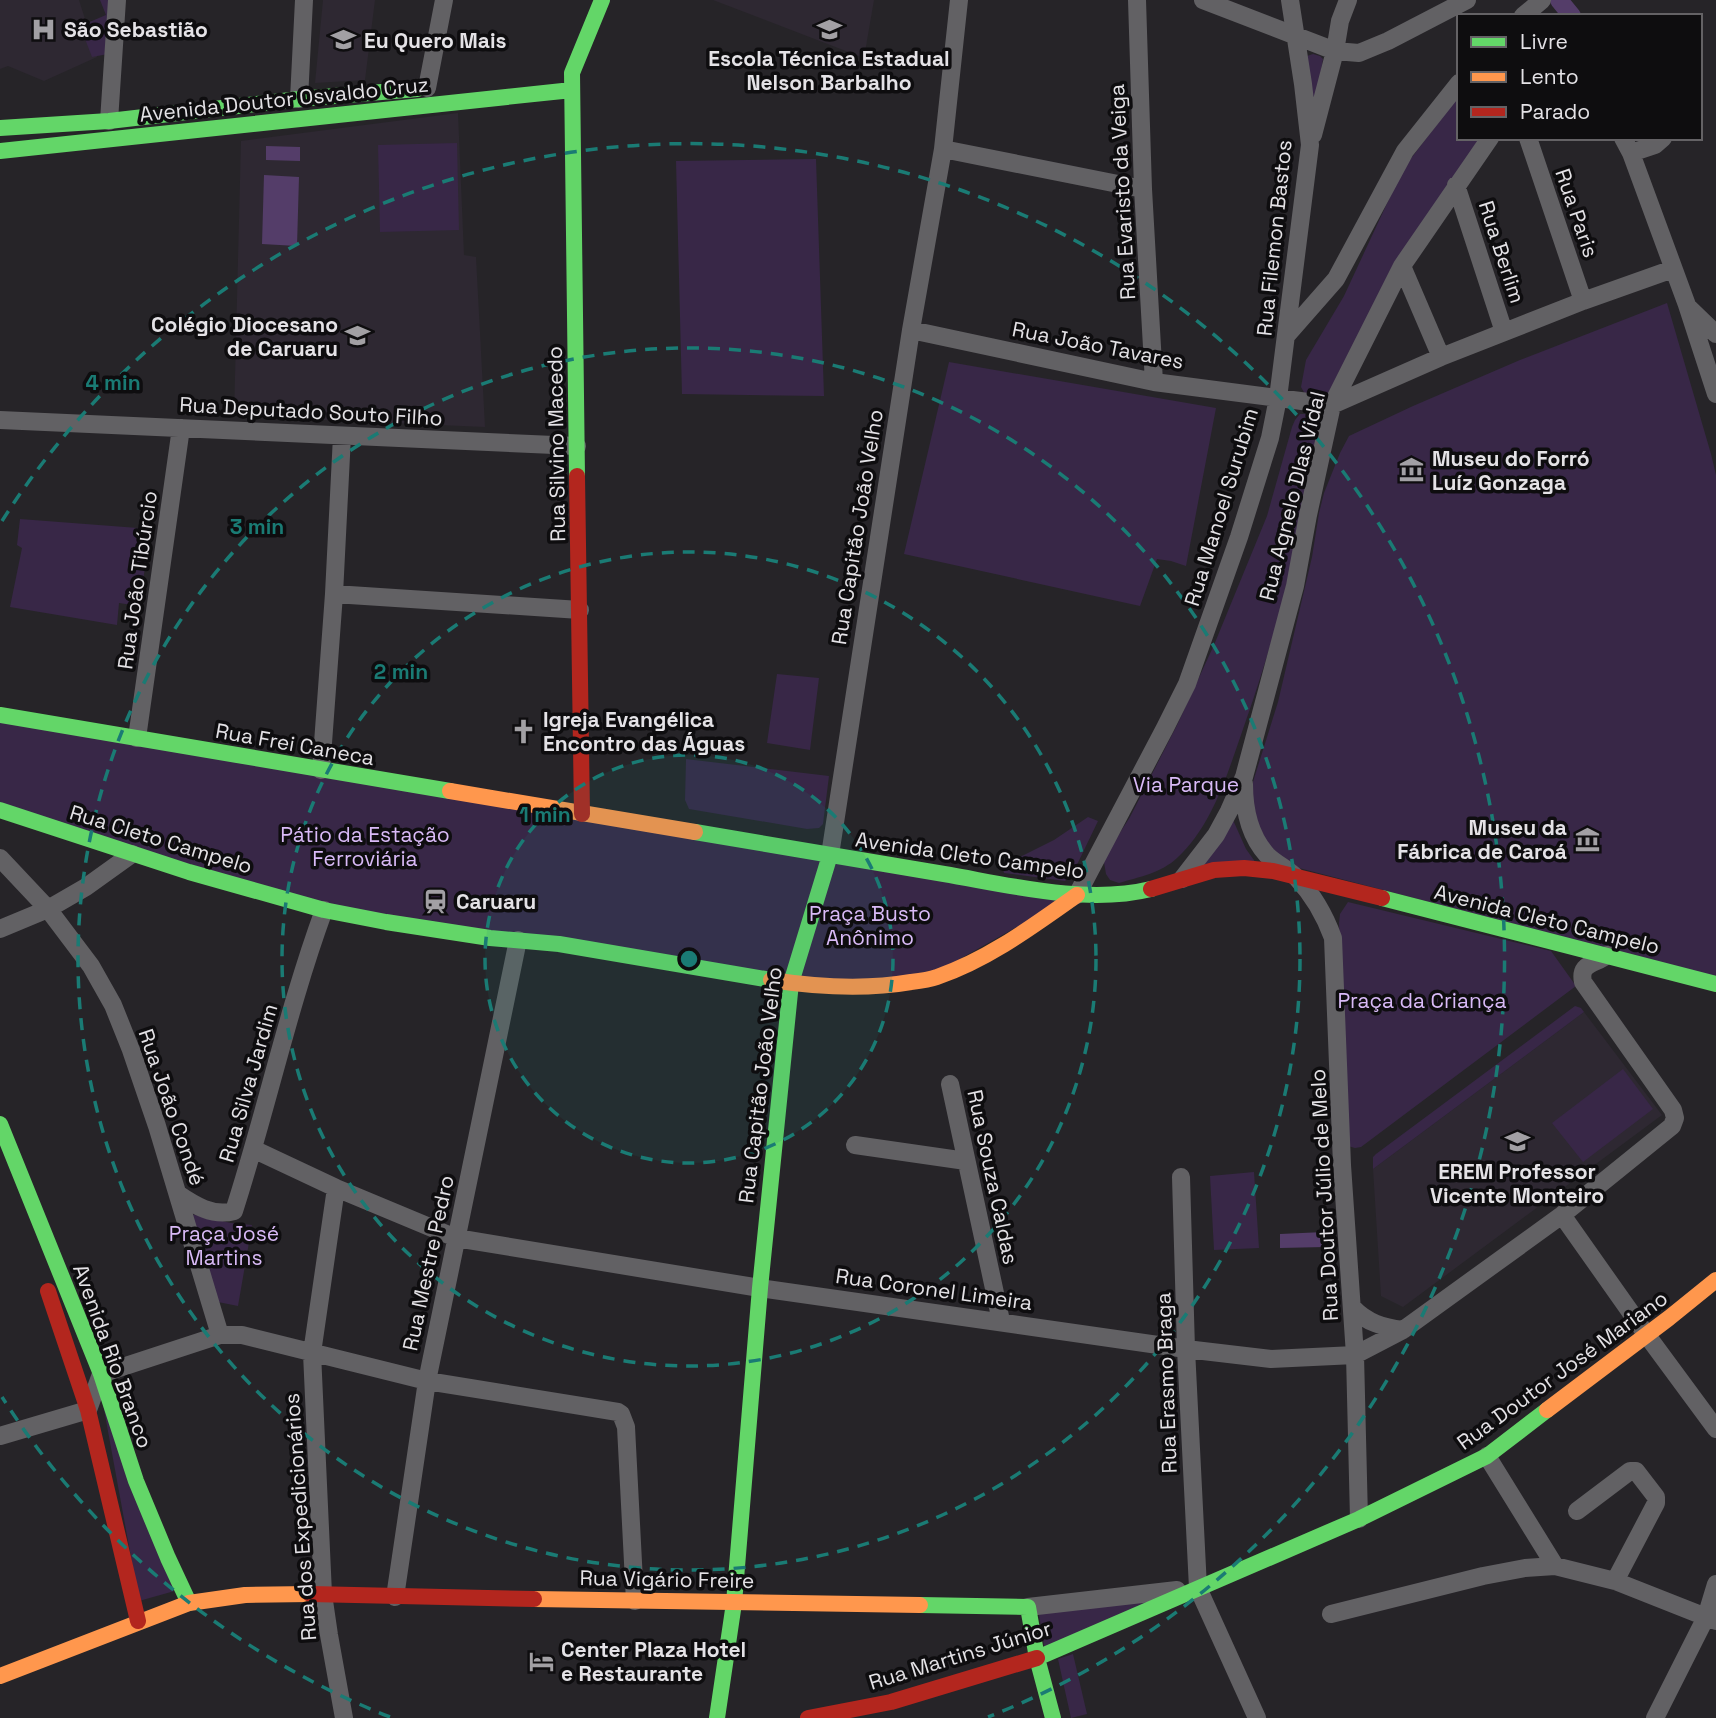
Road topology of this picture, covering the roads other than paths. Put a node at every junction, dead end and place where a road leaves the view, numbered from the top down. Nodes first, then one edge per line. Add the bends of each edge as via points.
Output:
1 (117, 0) edge
2 (304, 0) edge
3 (444, 0) edge
4 (602, 0) edge
5 (958, 0) edge
6 (1136, 0) edge
7 (1203, 0) edge
8 (1290, 0) edge
9 (1348, 0) edge
10 (1467, 0) edge
11 (1542, 0) edge
12 (1525, 14) edge
13 (1295, 36) junction
14 (1335, 51) junction
15 (1457, 86) edge
16 (433, 87) joint
17 (572, 90) junction
18 (299, 99) junction
19 (109, 121) junction
20 (0, 128) edge
21 (1489, 140) edge
22 (1529, 140) edge
23 (1661, 140) edge
24 (1310, 145) junction
25 (1627, 146) edge
26 (943, 149) junction
27 (0, 150) edge
28 (1456, 185) junction
29 (1143, 189) junction
30 (1402, 265) junction
31 (1672, 269) junction
32 (1583, 301) junction
33 (1687, 305) junction
34 (911, 330) junction
35 (1715, 330) edge
36 (1504, 332) junction
37 (1286, 336) junction
38 (1441, 357) junction
39 (1154, 382) junction
40 (1716, 394) edge
41 (1278, 398) junction
42 (1332, 405) junction
43 (0, 420) edge
44 (181, 428) junction
45 (342, 436) junction
46 (577, 446) junction
47 (334, 594) junction
48 (580, 610) junction
49 (0, 715) edge
50 (137, 738) junction
51 (321, 770) junction
52 (1244, 777) junction
53 (0, 810) edge
54 (582, 814) junction
55 (132, 854) junction
56 (830, 855) junction
57 (0, 858) edge
58 (1297, 878) junction
59 (1180, 882) junction
60 (1077, 895) junction
61 (48, 909) junction
62 (324, 910) junction
63 (0, 929) edge
64 (518, 940) junction
65 (1607, 955) junction
66 (791, 983) junction
67 (1716, 984) edge
68 (950, 1084) dead end
69 (0, 1124) edge
70 (855, 1145) dead end
71 (254, 1149) junction
72 (966, 1161) junction
73 (1181, 1177) dead end
74 (336, 1188) junction
75 (178, 1194) junction
76 (1562, 1215) junction
77 (21, 1217) dead end
78 (456, 1238) junction
79 (31, 1242) dead end
80 (1716, 1280) edge
81 (44, 1281) dead end
82 (760, 1287) junction
83 (1353, 1308) junction
84 (1001, 1321) junction
85 (1403, 1330) junction
86 (1646, 1334) junction
87 (220, 1335) junction
88 (1186, 1349) junction
89 (312, 1353) junction
90 (1355, 1354) junction
91 (101, 1374) junction
92 (426, 1381) junction
93 (88, 1410) junction
94 (1716, 1429) edge
95 (0, 1436) edge
96 (1487, 1456) junction
97 (1577, 1511) dead end
98 (1359, 1519) junction
99 (1555, 1566) junction
100 (1615, 1581) junction
101 (1716, 1584) edge
102 (1198, 1588) junction
103 (323, 1594) junction
104 (395, 1597) junction
105 (635, 1601) junction
106 (189, 1603) junction
107 (734, 1603) junction
108 (1028, 1607) junction
109 (1331, 1614) dead end
110 (1711, 1619) edge
111 (138, 1621) junction
112 (1037, 1658) junction
113 (0, 1676) edge
114 (892, 1710) edge
115 (344, 1718) edge
116 (717, 1718) edge
117 (808, 1718) edge
118 (1053, 1718) edge
119 (1257, 1718) edge
120 (1655, 1718) edge

1 - 19 street
2 - 18 street
3 - 16 street
4 - 17 main road, Rua Silvino Macedo via 565,73
5 - 26 street, Rua Capitão João Velho
6 - 29 street, Rua Evaristo da Veiga
7 - 13 street
8 - 13 street, Rua Filemon Bastos
9 - 14 street
10 - 14 street via 1359,53
11 - 12 street
13 - 14 street
13 - 24 street, Rua Filemon Bastos
14 - 24 street
15 - 37 street via 1405,151 1336,279
16 - 18 main road, Avenida Doutor Osvaldo Cruz
17 - 27 main road, Avenida Doutor Osvaldo Cruz
17 - 46 main road, Rua Silvino Macedo
18 - 19 main road, Avenida Doutor Osvaldo Cruz
19 - 20 main road, Avenida Doutor Osvaldo Cruz
21 - 28 street, Rua Agnelo DIas Vidal
22 - 32 street, Rua Paris
23 - 25 street via 1655,145
24 - 37 street, Rua Filemon Bastos
25 - 31 street
26 - 29 street
26 - 34 street, Rua Capitão João Velho
28 - 30 street, Rua Agnelo DIas Vidal
28 - 36 street, Rua Berlim
29 - 39 street, Rua Evaristo da Veiga
30 - 38 street
30 - 42 street, Rua Agnelo DIas Vidal
31 - 32 street
31 - 33 street
32 - 36 street
33 - 35 street
33 - 40 street
34 - 39 street, Rua João Tavares
34 - 56 street, Rua Capitão João Velho
36 - 38 street
37 - 41 street, Rua Filemon Bastos
38 - 42 street
39 - 41 street, Rua João Tavares
41 - 42 street, Rua Manoel Surubim
41 - 60 street, Rua Manoel Surubim via 1239,537 1186,684
42 - 52 street, Rua Agnelo DIas Vidal via 1295,586
43 - 44 street, Rua Deputado Souto Filho
44 - 45 street, Rua Deputado Souto Filho
44 - 50 street, Rua João Tibúrcio
45 - 46 street, Rua Deputado Souto Filho
45 - 47 street
46 - 48 main road, Rua Silvino Macedo
47 - 48 street
47 - 51 street
48 - 54 main road, Rua Silvino Macedo
49 - 50 main road, Rua Frei Caneca
50 - 51 main road, Rua Frei Caneca
51 - 54 main road, Rua Frei Caneca
52 - 58 street, Rua Doutor Júlio de Melo via 1244,801 1254,834 1267,855
52 - 59 street, Rua Agnelo DIas Vidal via 1216,835
53 - 55 main road, Rua Cleto Campelo
54 - 56 main road, Avenida Cleto Campelo
55 - 61 street
55 - 62 main road, Rua Cleto Campelo
56 - 60 main road, Avenida Cleto Campelo
56 - 66 main road, Rua Capitão João Velho
57 - 61 street, Rua João Condé
58 - 59 main road, Avenida Cleto Campelo via 1236,867
58 - 65 main road, Avenida Cleto Campelo
58 - 83 street, Rua Doutor Júlio de Melo via 1326,917 1334,938 1342,1165
59 - 60 main road, Avenida Cleto Campelo via 1136,892
60 - 66 main road, Rua Cleto Campelo via 1012,940 935,978 862,988
61 - 63 street
61 - 75 street, Rua João Condé via 91,966 113,1005
62 - 64 main road, Rua Cleto Campelo
62 - 71 street, Rua Silva Jardim
64 - 66 main road, Rua Cleto Campelo
64 - 78 street, Rua Mestre Pedro
65 - 67 main road, Avenida Cleto Campelo
65 - 76 street, Rua Coronel Limeira via 1583,969 1583,982 1668,1102 1674,1121 1664,1134
66 - 82 main road, Rua Capitão João Velho
68 - 72 street, Rua Souza Caldas
69 - 91 main road, Avenida Rio Branco
70 - 72 street
71 - 74 street, Rua Coronel Limeira
71 - 75 street, Rua Silva Jardim via 234,1211 199,1208
72 - 84 street, Rua Souza Caldas
73 - 88 street, Rua Erasmo Braga
74 - 78 street, Rua Coronel Limeira
74 - 89 street, Rua dos Expedicionários
75 - 87 street, Rua João Condé
76 - 85 street, Rua Coronel Limeira
76 - 86 street
77 - 79 main road
78 - 82 street, Rua Coronel Limeira
78 - 92 street, Rua Mestre Pedro
80 - 86 main road, Rua Doutor José Mariano
81 - 93 main road, Avenida Rio Branco
82 - 84 street, Rua Coronel Limeira
82 - 107 main road, Rua Capitão João Velho
83 - 85 street via 1382,1327
83 - 90 street, Rua Doutor Júlio de Melo
84 - 88 street, Rua Coronel Limeira
85 - 90 street, Rua Coronel Limeira
86 - 94 street
86 - 96 main road, Rua Doutor José Mariano
87 - 89 street via 242,1335
87 - 91 street
88 - 90 street, Rua Coronel Limeira via 1271,1359
88 - 102 street, Rua Erasmo Braga
89 - 92 street
89 - 103 street, Rua dos Expedicionários
90 - 98 street, Rua Doutor Júlio de Melo
91 - 93 street
91 - 106 main road, Avenida Rio Branco via 136,1481
92 - 104 street, Rua Mestre Pedro
92 - 105 street via 621,1414 626,1427
93 - 95 street
93 - 111 main road, Avenida Rio Branco
96 - 98 main road, Rua Doutor José Mariano
96 - 99 street
97 - 100 street via 1630,1471 1636,1471 1656,1497
98 - 102 main road, Rua Doutor José Mariano
99 - 100 street
99 - 109 street via 1483,1576
100 - 110 street
101 - 110 street
102 - 108 street, Rua Vigário Freire
102 - 112 main road, Rua Martins Júnior
102 - 119 street
103 - 104 main road, Rua Vigário Freire
103 - 106 main road, Rua Vigário Freire via 244,1595
103 - 115 street, Rua dos Expedicionários
104 - 105 main road, Rua Vigário Freire
105 - 107 main road, Rua Vigário Freire
106 - 111 main road, Rua Vigário Freire
107 - 108 main road, Rua Vigário Freire
107 - 116 main road, Rua Capitão João Velho
108 - 112 main road
110 - 120 street
111 - 113 main road, Rua Vigário Freire
112 - 114 main road, Rua Martins Júnior
112 - 118 main road
114 - 117 main road, Rua Martins Júnior via 857,1707

